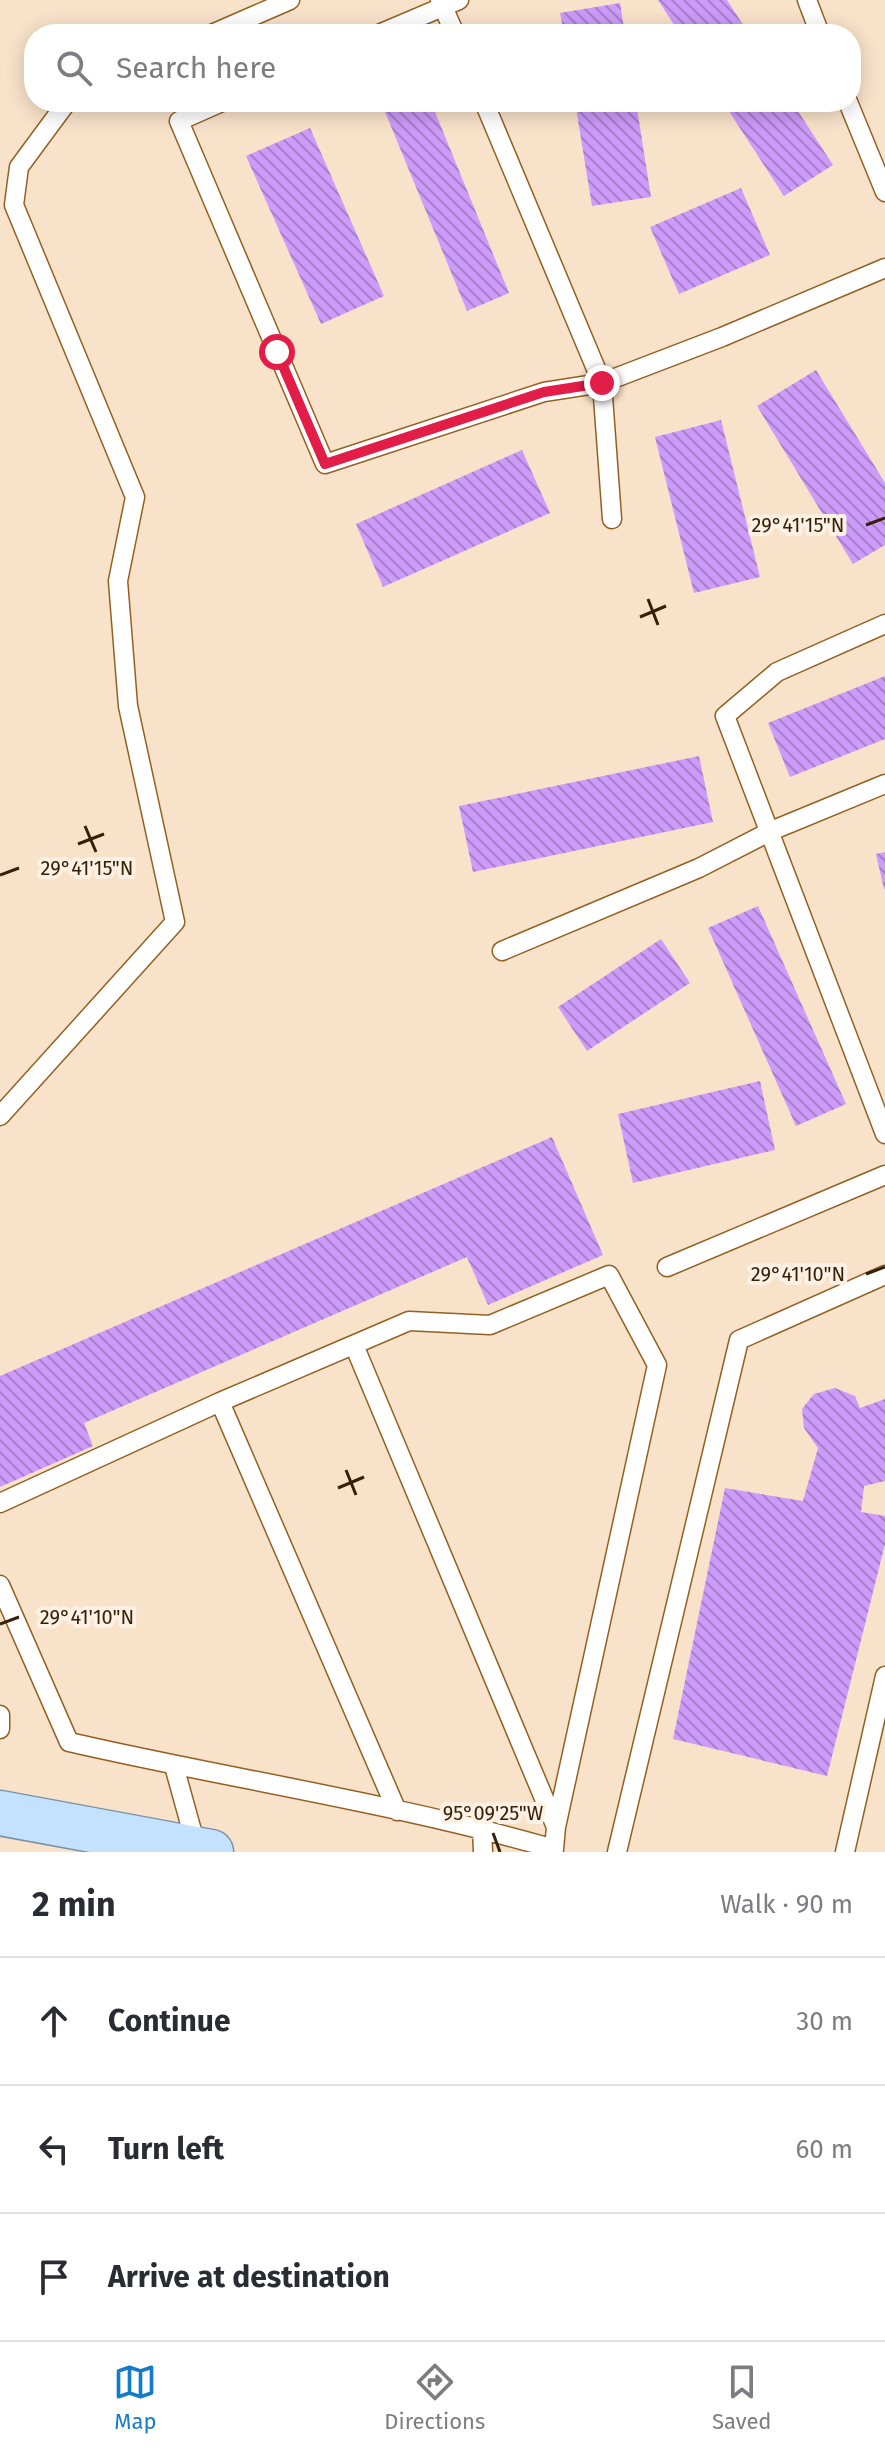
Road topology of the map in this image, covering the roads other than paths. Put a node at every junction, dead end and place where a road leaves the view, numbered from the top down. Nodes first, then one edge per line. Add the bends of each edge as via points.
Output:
1 (290, 0) edge
2 (807, 0) edge
3 (448, 2) edge
4 (235, 24) edge
5 (401, 24) edge
6 (453, 24) edge
7 (816, 24) edge
8 (60, 112) edge
9 (199, 112) edge
10 (488, 112) edge
11 (852, 112) edge
12 (885, 192) edge
13 (885, 268) edge
14 (602, 383) junction
15 (612, 519) dead end
16 (885, 624) edge
17 (885, 784) edge
18 (771, 831) junction
19 (502, 951) dead end
20 (0, 1116) edge
21 (885, 1134) edge
22 (885, 1175) edge
23 (667, 1267) dead end
24 (885, 1275) edge
25 (354, 1345) junction
26 (220, 1402) junction
27 (0, 1503) edge
28 (0, 1585) edge
29 (885, 1676) edge
30 (0, 1714) edge
31 (0, 1729) edge
32 (174, 1766) junction
33 (397, 1811) junction
34 (0, 1813) edge
35 (556, 1827) junction
36 (482, 1828) junction
37 (204, 1850) edge
38 (483, 1852) edge
39 (617, 1852) edge
40 (845, 1852) edge

1 - 4 lane
2 - 7 lane
3 - 5 lane
3 - 6 lane
8 - 20 lane via 19,167 14,205 135,497 118,581 128,706 175,922
9 - 14 lane via 179,121 325,464 544,392
10 - 14 lane
11 - 12 lane
13 - 14 lane
14 - 15 lane
16 - 18 lane via 777,672 725,716
17 - 18 lane
18 - 19 lane via 699,868
18 - 21 lane
22 - 23 lane
24 - 39 lane via 739,1340
25 - 26 lane
25 - 35 lane
25 - 35 lane via 409,1321 490,1325 609,1275 657,1365
26 - 27 lane
26 - 33 lane
28 - 32 lane via 69,1742
29 - 40 lane
30 - 31 lane
32 - 33 lane
32 - 37 lane
33 - 36 lane
34 - 37 main road
35 - 36 lane via 554,1849
36 - 38 lane

